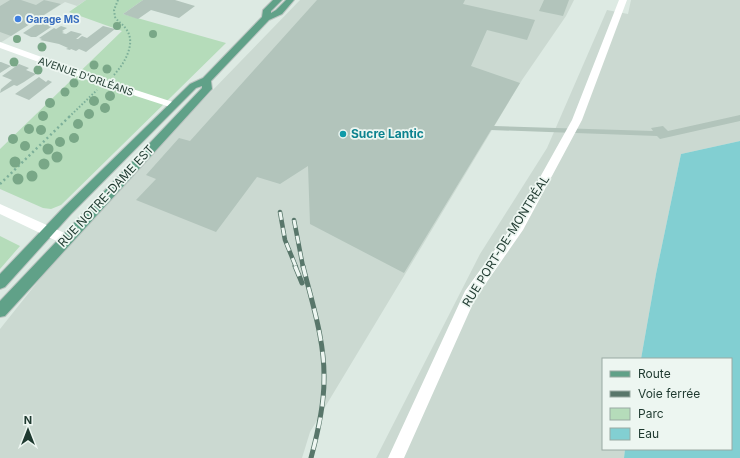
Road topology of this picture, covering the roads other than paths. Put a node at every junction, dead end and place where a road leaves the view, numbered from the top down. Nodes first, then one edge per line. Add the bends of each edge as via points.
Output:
1 (275, 0) edge
2 (290, 0) edge
3 (622, 0) edge
4 (266, 18) junction
5 (0, 45) edge
6 (206, 80) junction
7 (173, 105) junction
8 (0, 209) edge
9 (48, 232) junction
10 (65, 240) junction
11 (0, 283) edge
12 (0, 311) edge
13 (396, 458) edge

1 - 4 main road, RUE NOTRE-DAME EST via 267,10
2 - 4 main road, RUE NOTRE-DAME EST via 279,12
3 - 13 street, RUE PORT-DE-MONTRÉAL via 578,120 518,226 470,295
4 - 6 main road, RUE NOTRE-DAME EST
5 - 7 street, AVENUE D'ORLÉANS
6 - 7 main road, RUE NOTRE-DAME EST via 193,86
6 - 10 main road, RUE NOTRE-DAME EST via 207,89
7 - 9 main road, RUE NOTRE-DAME EST
8 - 9 street
9 - 10 street
9 - 11 main road, RUE NOTRE-DAME EST
10 - 12 main road, RUE NOTRE-DAME EST

